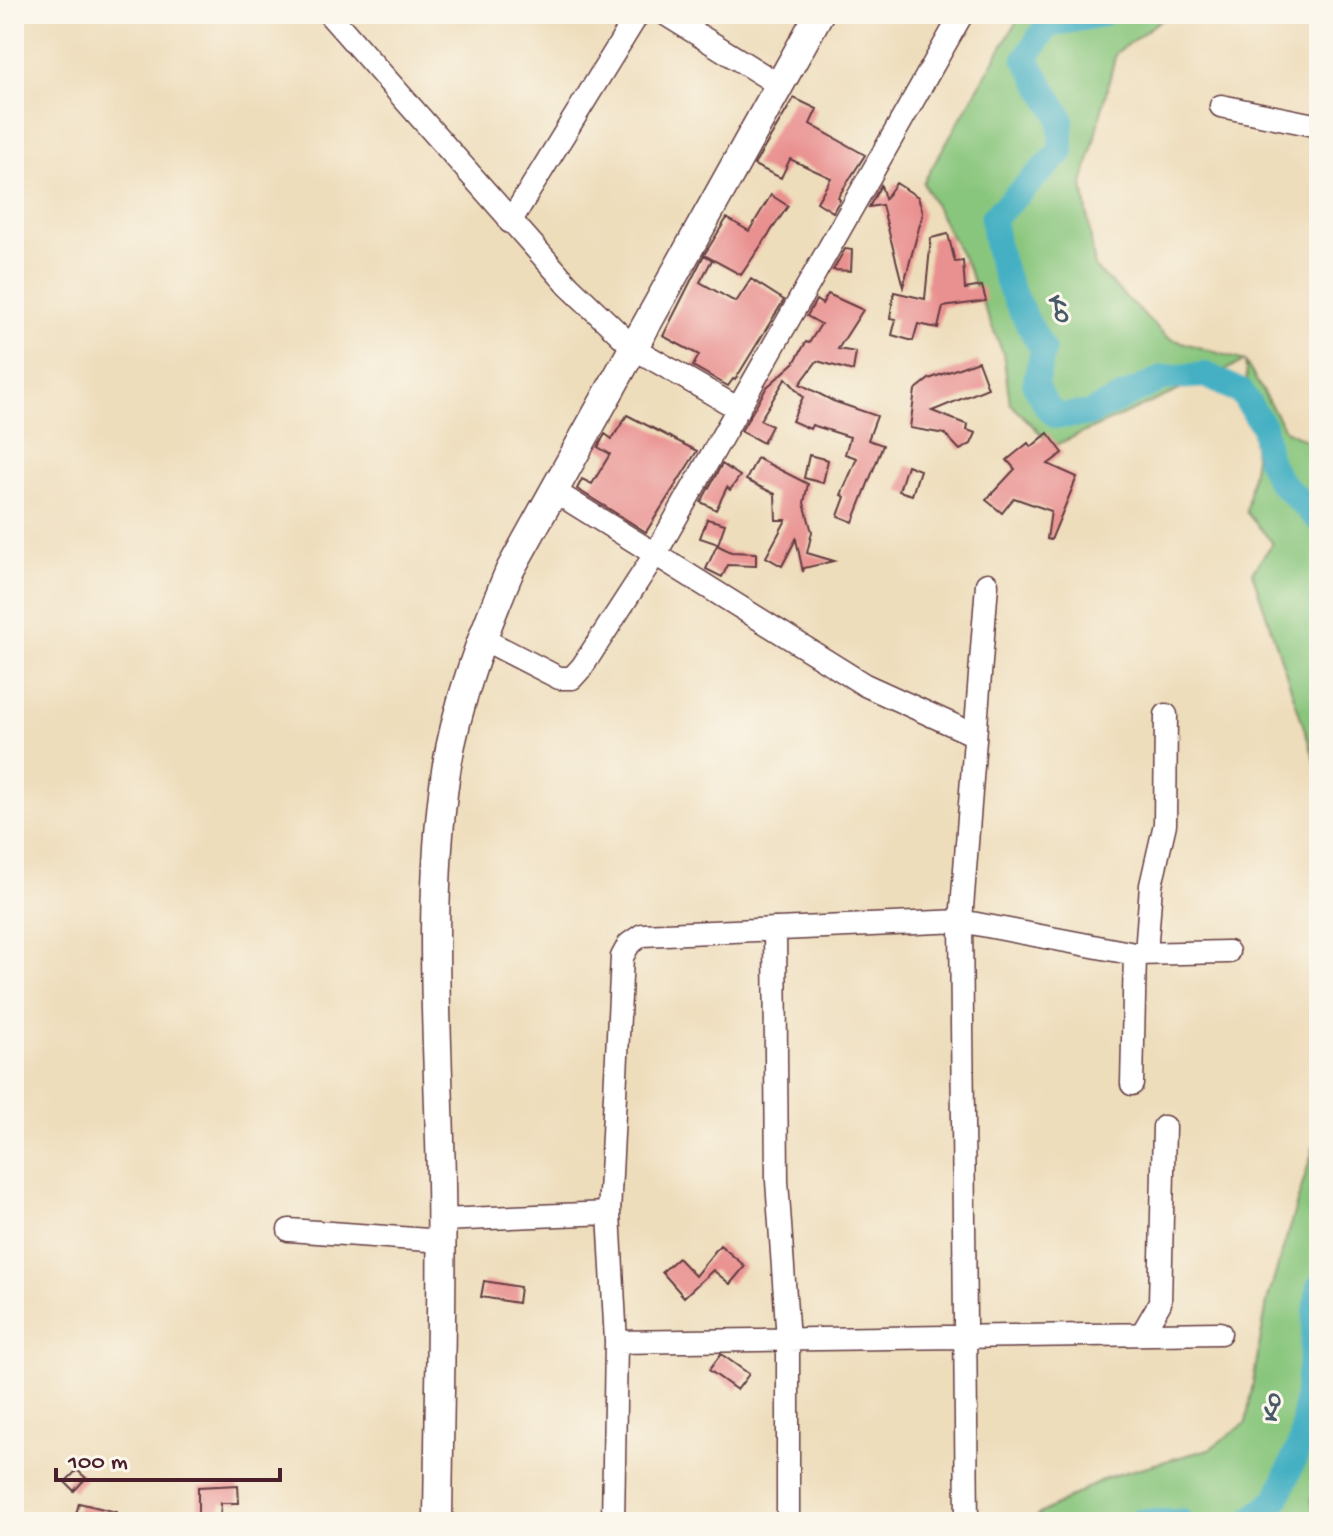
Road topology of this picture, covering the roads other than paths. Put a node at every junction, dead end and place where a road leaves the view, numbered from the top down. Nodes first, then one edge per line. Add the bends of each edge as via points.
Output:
1 (329, 14) edge
2 (638, 14) edge
3 (665, 14) edge
4 (819, 14) edge
5 (962, 14) edge
6 (779, 85) junction
7 (1221, 106) dead end
8 (1319, 126) edge
9 (510, 222) junction
10 (635, 349) junction
11 (739, 409) junction
12 (554, 491) junction
13 (656, 553) junction
14 (987, 584) dead end
15 (481, 638) junction
16 (1166, 715) dead end
17 (975, 735) junction
18 (961, 921) junction
19 (775, 929) junction
20 (1228, 952) dead end
21 (1141, 954) junction
22 (1132, 1084) dead end
23 (1164, 1127) dead end
24 (609, 1213) junction
25 (289, 1230) dead end
26 (442, 1231) junction
27 (1220, 1333) dead end
28 (1142, 1334) junction
29 (967, 1336) junction
30 (788, 1340) junction
31 (616, 1342) junction
32 (438, 1522) edge
33 (613, 1522) edge
34 (788, 1522) edge
35 (967, 1522) edge

1 - 9 street
2 - 9 street
3 - 6 street
4 - 6 main road
5 - 11 street
6 - 10 main road
7 - 8 street
9 - 10 street
10 - 11 street
10 - 12 main road
11 - 13 street
12 - 13 street
12 - 15 main road via 510,570
13 - 15 street via 572,678 559,678
13 - 17 street via 865,685
14 - 17 street
15 - 26 main road via 446,769 438,842
16 - 21 street via 1165,824
17 - 18 street
18 - 19 street
18 - 21 street
18 - 29 street
19 - 24 street via 642,935 629,944 622,957
19 - 30 street via 777,1181
20 - 21 street
21 - 22 street
23 - 28 street via 1160,1303
24 - 26 street
24 - 31 street
25 - 26 street
26 - 32 main road
27 - 28 street
28 - 29 street
29 - 30 street
29 - 35 street
30 - 31 street
30 - 34 street
31 - 33 street

